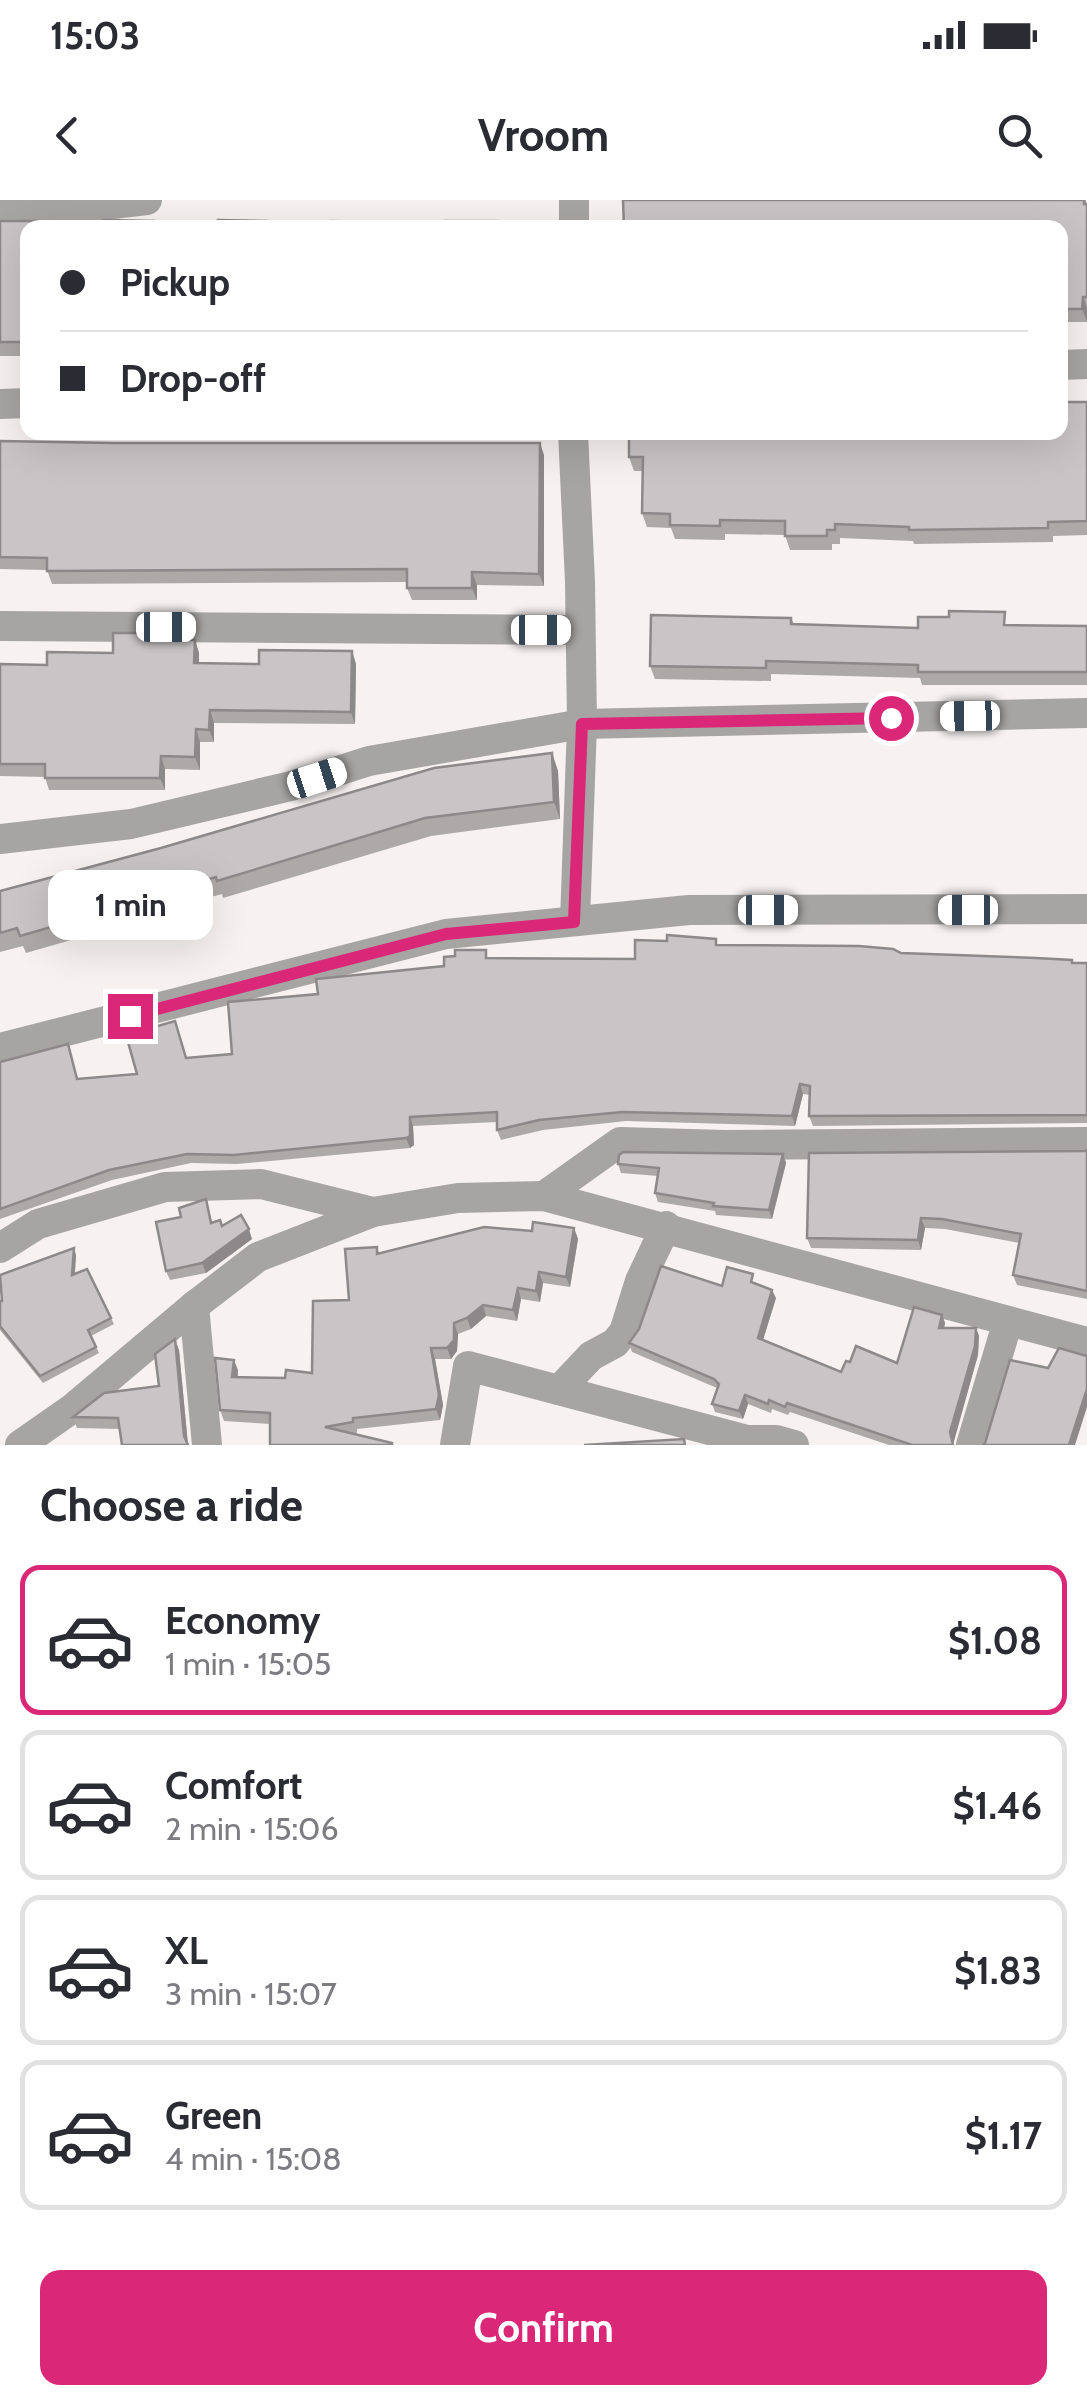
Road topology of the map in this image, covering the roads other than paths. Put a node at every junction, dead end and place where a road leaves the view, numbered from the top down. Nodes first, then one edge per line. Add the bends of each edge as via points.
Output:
1 (147, 200) edge
2 (104, 203) edge
3 (0, 206) edge
4 (572, 440) edge
5 (0, 626) edge
6 (580, 630) junction
7 (1087, 713) edge
8 (582, 724) junction
9 (0, 839) edge
10 (1087, 909) edge
11 (574, 922) junction
12 (0, 1048) edge
13 (1087, 1142) edge
14 (544, 1196) junction
15 (374, 1212) junction
16 (666, 1226) junction
17 (0, 1248) edge
18 (194, 1306) junction
19 (1008, 1321) junction
20 (1087, 1342) edge
21 (558, 1390) junction
22 (744, 1442) edge
23 (20, 1445) edge
24 (207, 1445) edge
25 (455, 1445) edge
26 (794, 1445) edge
27 (972, 1445) edge

1 - 2 street
2 - 3 street
4 - 6 street
5 - 6 street
6 - 8 street
7 - 8 street
8 - 9 street via 369,761 130,824
8 - 11 street
10 - 11 street via 689,910
11 - 12 street via 446,934
13 - 14 street via 620,1142
14 - 15 street via 458,1198
14 - 16 street
15 - 17 street via 261,1184 165,1187 38,1224
15 - 18 street via 258,1257
16 - 19 street
16 - 21 street via 624,1332
18 - 23 street
18 - 24 street
19 - 20 street
19 - 27 street
21 - 22 street
21 - 25 street via 468,1366
22 - 26 street

